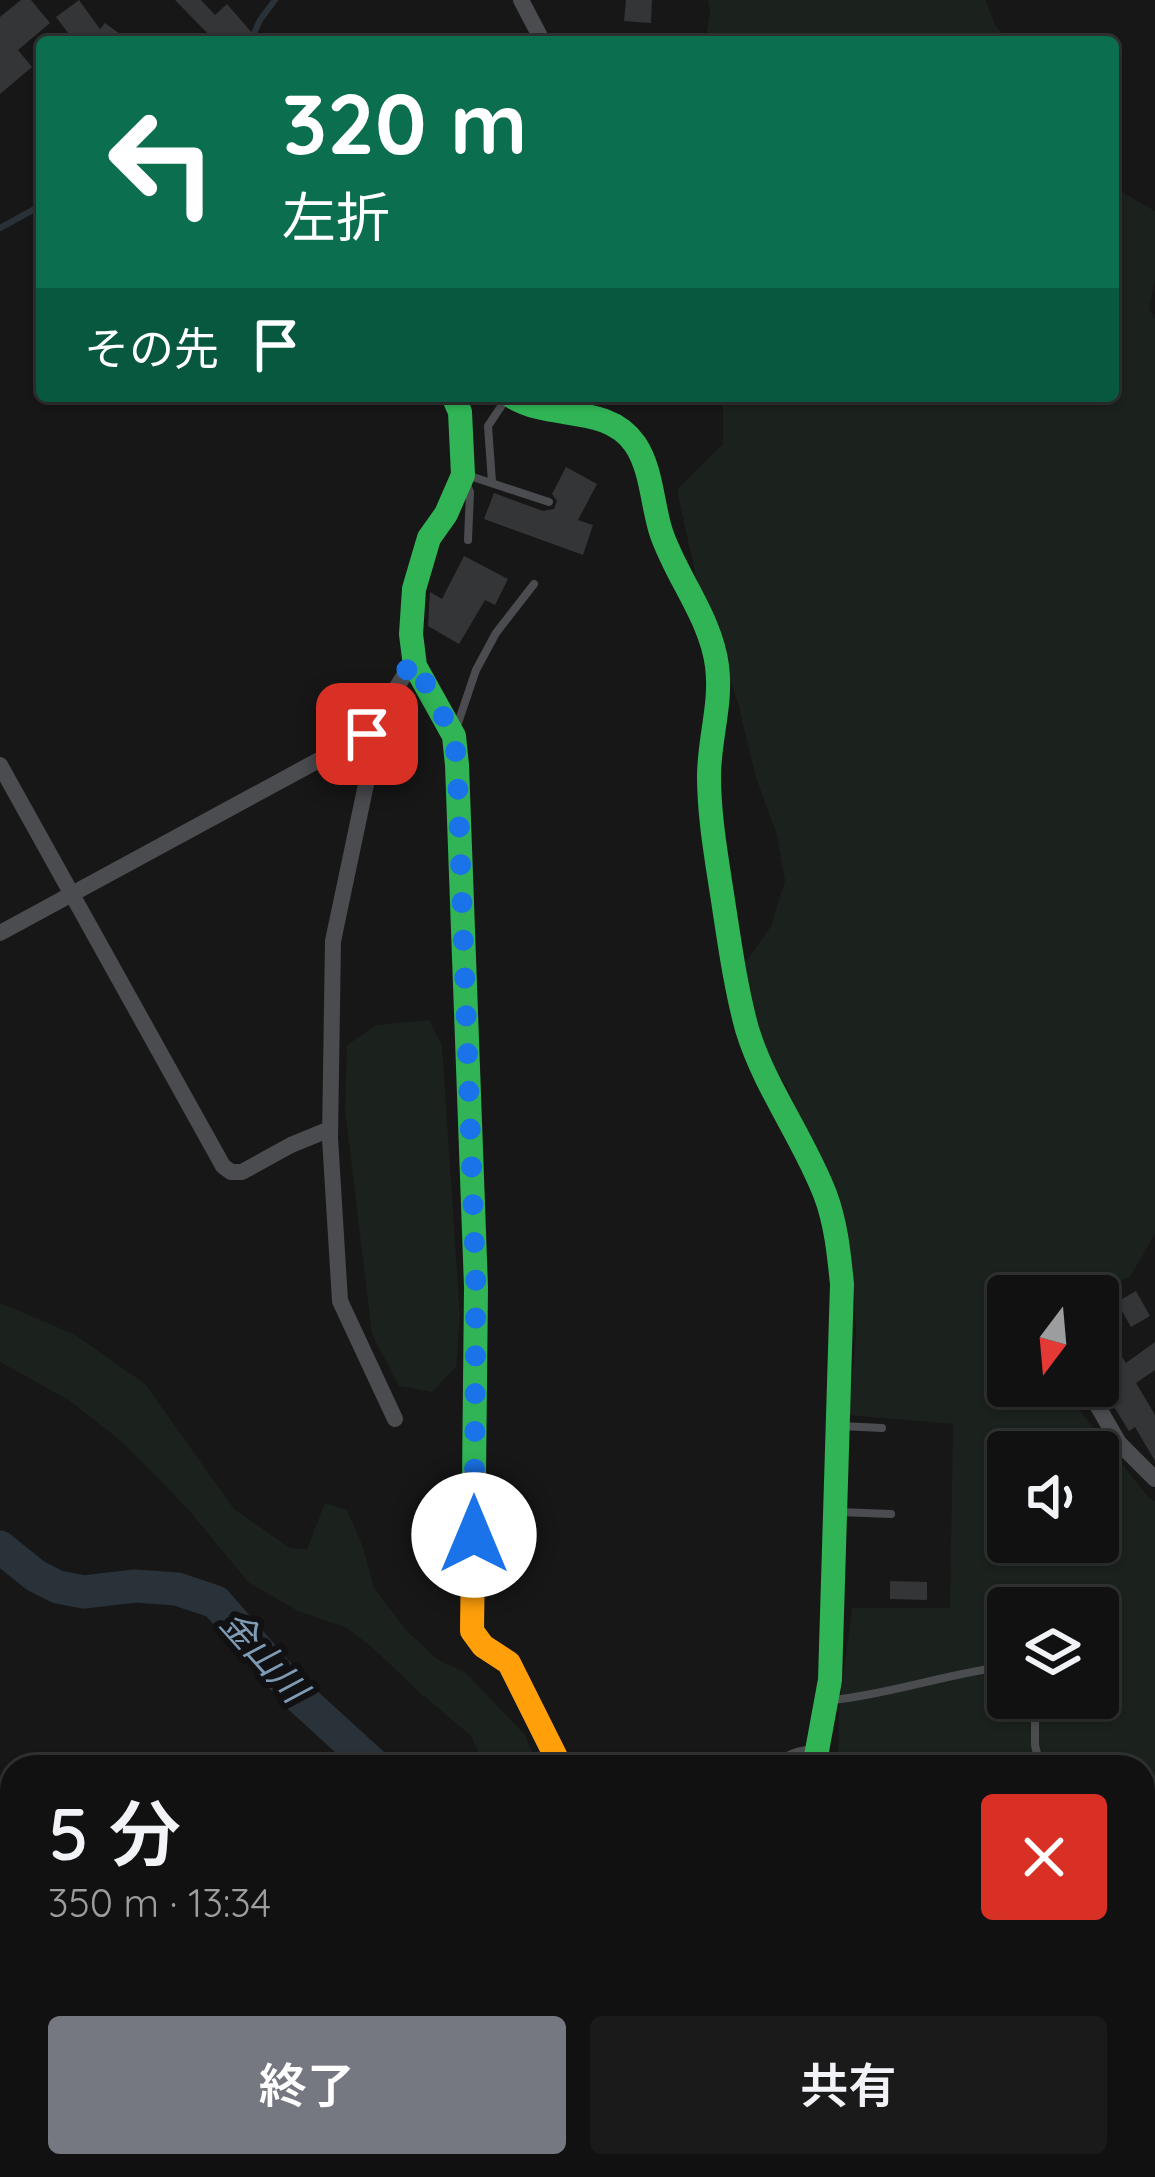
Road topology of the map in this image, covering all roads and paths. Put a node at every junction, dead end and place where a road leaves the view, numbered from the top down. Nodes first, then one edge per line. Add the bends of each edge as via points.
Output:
1 (521, 0) edge
2 (540, 36) edge
3 (462, 402) edge
4 (505, 402) edge
5 (518, 402) edge
6 (464, 475) junction
7 (492, 483) junction
8 (549, 502) dead end
9 (468, 540) dead end
10 (534, 584) dead end
11 (413, 660) junction
12 (367, 734) junction
13 (454, 736) junction
14 (0, 766) edge
15 (71, 893) junction
16 (0, 933) edge
17 (330, 1130) junction
18 (1098, 1407) edge
19 (394, 1419) dead end
20 (840, 1426) junction
21 (882, 1428) dead end
22 (1155, 1479) edge
23 (838, 1512) junction
24 (891, 1514) dead end
25 (987, 1669) edge
26 (826, 1701) junction
27 (1035, 1719) edge
28 (555, 1755) edge
29 (816, 1755) edge
30 (1037, 1755) edge

1 - 2 street
3 - 6 street
4 - 7 lane via 488,426
5 - 20 street via 581,413 632,439 673,564 712,647 718,690 710,802 725,919 749,1036 824,1192 838,1244
6 - 7 lane
6 - 9 lane
6 - 11 street via 429,538 414,589
7 - 8 lane
10 - 13 lane via 476,670
11 - 12 street
11 - 13 street
12 - 15 street
12 - 17 street via 372,756 333,941
13 - 28 street via 476,1287 472,1631 508,1664
14 - 15 street
15 - 16 street
15 - 17 street via 223,1166 242,1172
17 - 19 street via 340,1301
18 - 22 street
20 - 21 lane
20 - 23 street
23 - 24 lane
23 - 26 street
25 - 26 lane
26 - 29 street
27 - 30 lane

